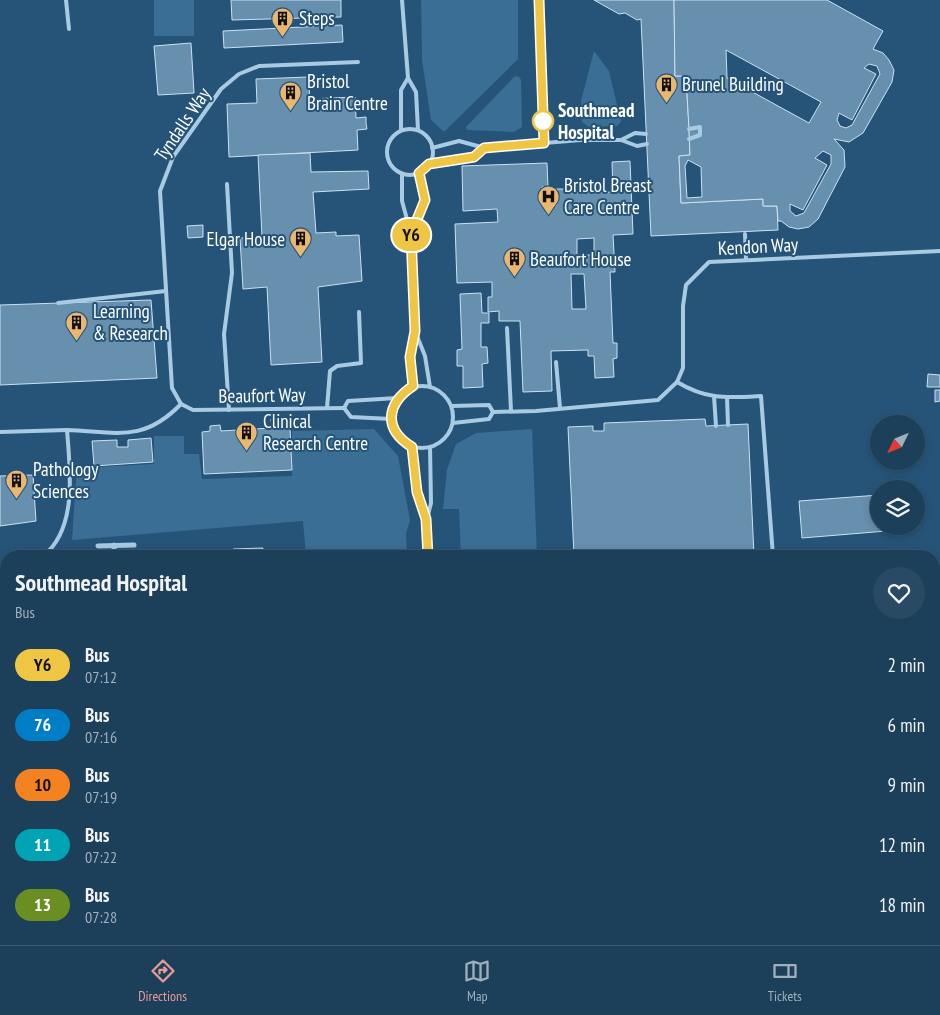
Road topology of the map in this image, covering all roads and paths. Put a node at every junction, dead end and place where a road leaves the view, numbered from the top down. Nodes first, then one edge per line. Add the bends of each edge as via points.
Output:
1 (66, 0) edge
2 (402, 0) edge
3 (538, 0) edge
4 (69, 29) dead end
5 (358, 62) dead end
6 (408, 78) junction
7 (401, 130) junction
8 (418, 130) junction
9 (689, 130) dead end
10 (646, 134) dead end
11 (689, 139) dead end
12 (621, 140) junction
13 (544, 143) junction
14 (647, 144) dead end
15 (432, 148) junction
16 (484, 148) junction
17 (429, 164) junction
18 (419, 173) junction
19 (402, 174) junction
20 (227, 184) dead end
21 (411, 234) junction
22 (745, 234) dead end
23 (940, 252) edge
24 (746, 260) junction
25 (166, 291) junction
26 (58, 303) dead end
27 (359, 312) dead end
28 (507, 328) dead end
29 (415, 331) junction
30 (556, 362) dead end
31 (677, 382) junction
32 (413, 386) junction
33 (430, 387) junction
34 (714, 396) junction
35 (727, 397) junction
36 (397, 398) junction
37 (181, 404) junction
38 (452, 406) junction
39 (327, 408) junction
40 (344, 408) junction
41 (560, 408) junction
42 (229, 410) junction
43 (511, 411) junction
44 (493, 412) junction
45 (391, 419) junction
46 (453, 423) junction
47 (728, 425) dead end
48 (716, 426) dead end
49 (67, 430) junction
50 (0, 432) edge
51 (412, 447) junction
52 (430, 447) junction
53 (426, 519) junction
54 (134, 545) dead end
55 (98, 546) dead end
56 (114, 546) junction
57 (49, 550) edge
58 (114, 550) edge
59 (428, 550) edge
60 (773, 550) edge

1 - 4 lane
2 - 6 lane
3 - 13 lane
5 - 25 lane, Tyndalls Way via 259,66 239,74 221,89 173,157 160,190
6 - 7 lane via 401,90
6 - 8 lane via 416,92
7 - 8 lane
7 - 19 lane via 388,143 387,152 388,161
8 - 15 lane via 425,134
9 - 11 lane via 700,127 700,135
10 - 12 lane via 635,133
12 - 13 lane
12 - 14 lane via 637,146
13 - 16 lane
15 - 16 lane via 459,141
15 - 17 lane
16 - 17 lane via 474,157
17 - 18 lane
18 - 19 lane
18 - 21 lane via 425,200
19 - 21 lane via 402,200
20 - 42 lane via 232,273 224,334
21 - 29 lane
22 - 24 lane
23 - 24 lane, Kendon Way
24 - 31 lane, Kendon Way via 710,262 686,286 683,368
25 - 26 lane
25 - 37 lane, Tyndalls Way via 172,388
27 - 39 lane via 361,363 337,366 330,371
28 - 43 lane
29 - 32 lane via 410,357
29 - 33 lane via 425,356
30 - 41 lane
31 - 34 lane via 696,394
31 - 41 lane via 658,400 648,403
32 - 33 lane
32 - 36 lane
33 - 38 lane via 447,398
34 - 35 lane
34 - 48 lane
35 - 47 lane
35 - 60 lane via 761,396
36 - 40 lane, Beaufort Way via 348,401
36 - 45 lane
37 - 42 lane, Beaufort Way via 193,410
37 - 49 lane via 166,420 147,430 132,433
38 - 44 lane via 488,405
38 - 46 lane
39 - 40 lane, Beaufort Way
39 - 42 lane, Beaufort Way
40 - 45 lane, Beaufort Way via 351,416
41 - 43 lane
43 - 44 lane
44 - 46 lane via 489,419
45 - 51 lane via 394,431
46 - 52 lane via 449,434
49 - 50 lane
49 - 57 lane via 68,498 63,530
51 - 52 lane
51 - 53 lane via 417,492
52 - 53 lane via 431,503
53 - 59 lane
54 - 56 street
55 - 56 street
56 - 58 street

